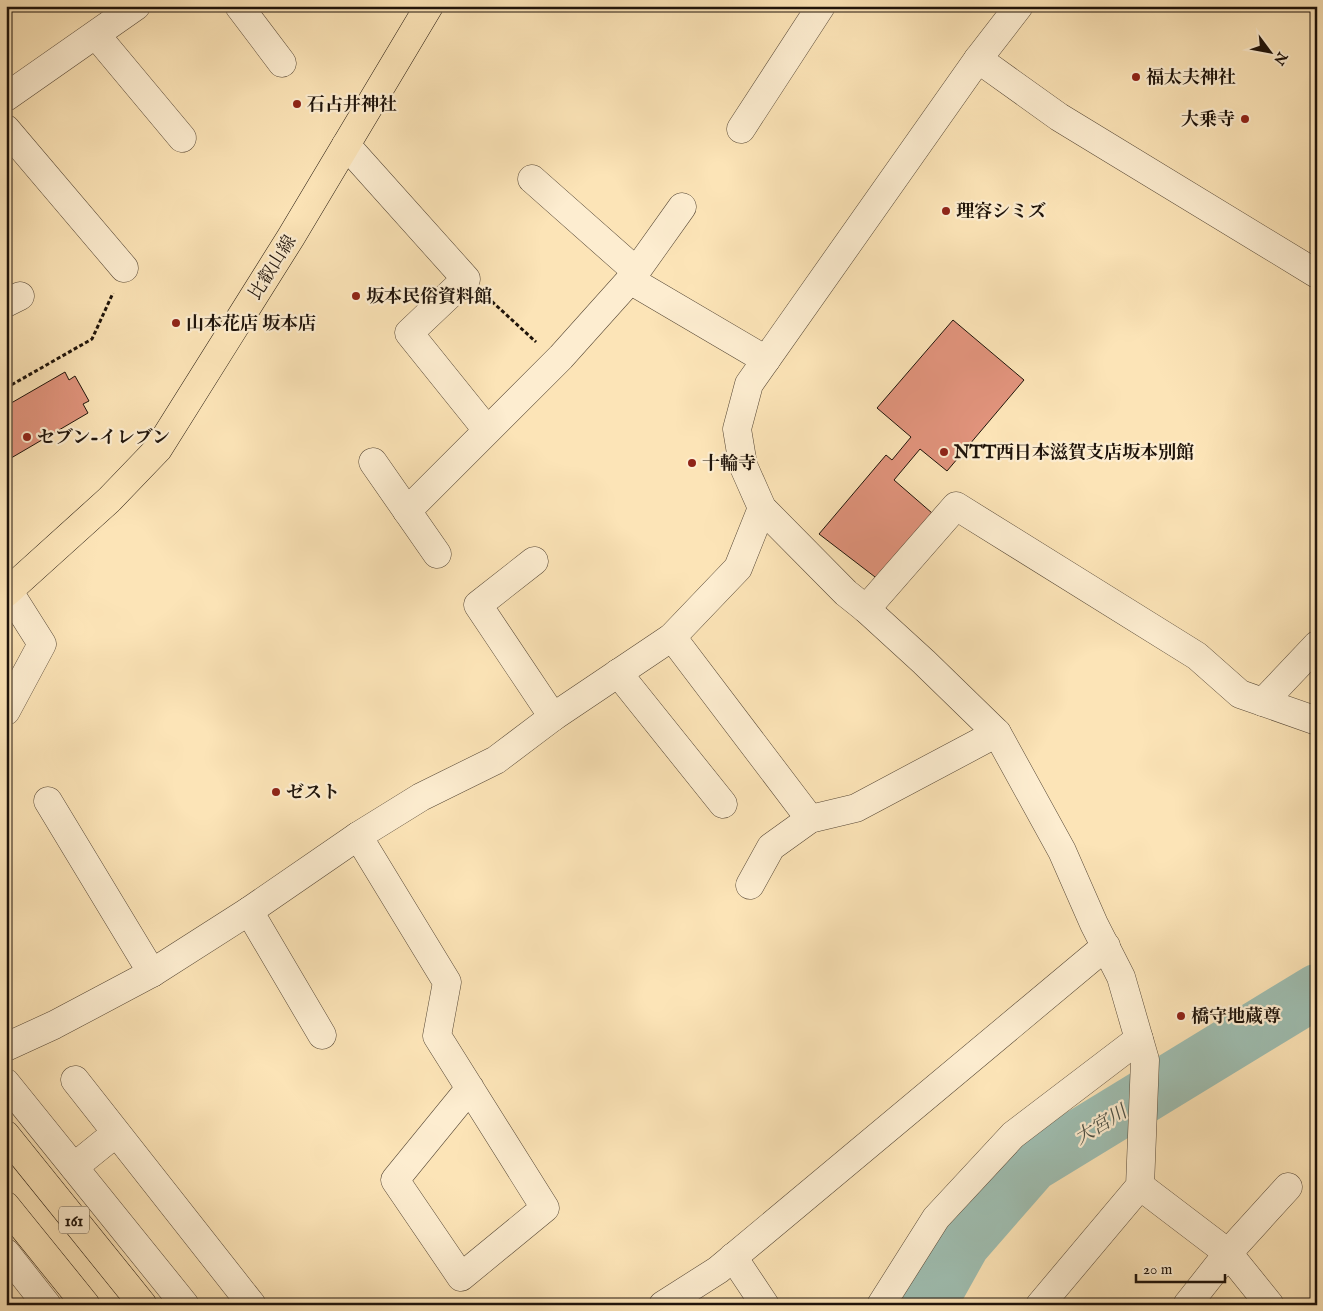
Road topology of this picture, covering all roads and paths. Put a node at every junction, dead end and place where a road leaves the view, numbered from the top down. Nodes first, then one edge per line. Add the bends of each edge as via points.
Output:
1 (136, 6) edge
2 (239, 6) edge
3 (429, 6) edge
4 (821, 6) edge
5 (1019, 6) edge
6 (96, 35) junction
7 (978, 59) junction
8 (282, 63) dead end
9 (6, 97) edge
10 (6, 129) edge
11 (741, 129) dead end
12 (182, 138) dead end
13 (346, 145) junction
14 (532, 179) dead end
15 (682, 207) dead end
16 (124, 268) joint
17 (1317, 274) edge
18 (633, 275) junction
19 (466, 278) junction
20 (766, 360) junction
21 (557, 361) junction
22 (6, 388) edge
23 (487, 430) junction
24 (373, 462) dead end
25 (762, 508) junction
26 (407, 511) junction
27 (437, 554) dead end
28 (534, 561) dead end
29 (7, 590) edge
30 (866, 609) junction
31 (672, 637) junction
32 (1317, 645) edge
33 (618, 673) junction
34 (1264, 702) junction
35 (6, 711) edge
36 (553, 717) junction
37 (1317, 721) edge
38 (996, 733) junction
39 (48, 801) dead end
40 (722, 804) dead end
41 (810, 819) junction
42 (358, 836) junction
43 (750, 885) dead end
44 (249, 912) junction
45 (1106, 946) junction
46 (152, 973) junction
47 (322, 1035) dead end
48 (6, 1046) edge
49 (1142, 1050) junction
50 (76, 1080) dead end
51 (6, 1083) edge
52 (470, 1088) junction
53 (116, 1133) junction
54 (6, 1135) edge
55 (74, 1167) junction
56 (1140, 1186) junction
57 (1288, 1187) dead end
58 (6, 1206) edge
59 (6, 1253) edge
60 (1228, 1253) junction
61 (733, 1258) junction
62 (47, 1305) edge
63 (86, 1305) edge
64 (143, 1305) edge
65 (185, 1305) edge
66 (252, 1305) edge
67 (663, 1305) edge
68 (765, 1305) edge
69 (881, 1305) edge
70 (1040, 1305) edge
71 (1187, 1305) edge
72 (1270, 1305) edge

1 - 6 street
2 - 8 street
3 - 13 main road, 比叡山線
4 - 11 street
5 - 7 street
6 - 9 street
6 - 12 street
7 - 17 street via 1059,117
7 - 20 street
10 - 16 street
13 - 19 street
13 - 29 main road, 比叡山線 via 158,449 109,500
14 - 18 street
15 - 18 street
16 - 22 path via 92,339
18 - 20 street
18 - 21 street
19 - 21 path
19 - 23 street via 410,333
20 - 25 street via 749,384 737,429 742,465
21 - 23 street
23 - 26 street
24 - 26 street
25 - 30 street via 846,594
25 - 31 street via 738,568
26 - 27 street
28 - 36 street via 478,605
29 - 35 street via 42,644
30 - 34 street via 956,506 1198,656 1240,694
30 - 38 street
31 - 33 street
31 - 41 street
32 - 34 street
33 - 36 street
33 - 40 street
34 - 37 street
36 - 42 street via 496,760 421,797
38 - 41 street via 856,808
38 - 45 street via 1062,850
39 - 46 street
41 - 43 street via 771,847
42 - 44 street
42 - 52 street via 447,982 437,1036
44 - 46 street
44 - 47 street
45 - 49 street via 1121,977
45 - 61 street
46 - 48 street via 54,1025
49 - 56 street
49 - 69 street via 1013,1136 936,1218
50 - 53 street
51 - 55 street
52 - 52 street via 545,1208 461,1277 395,1180
53 - 55 street
53 - 66 street
54 - 64 main road, 161
55 - 65 street
56 - 60 street
56 - 70 street
57 - 60 street
58 - 63 main road, 161
59 - 62 street
60 - 71 street
60 - 72 street
61 - 67 street
61 - 68 street

